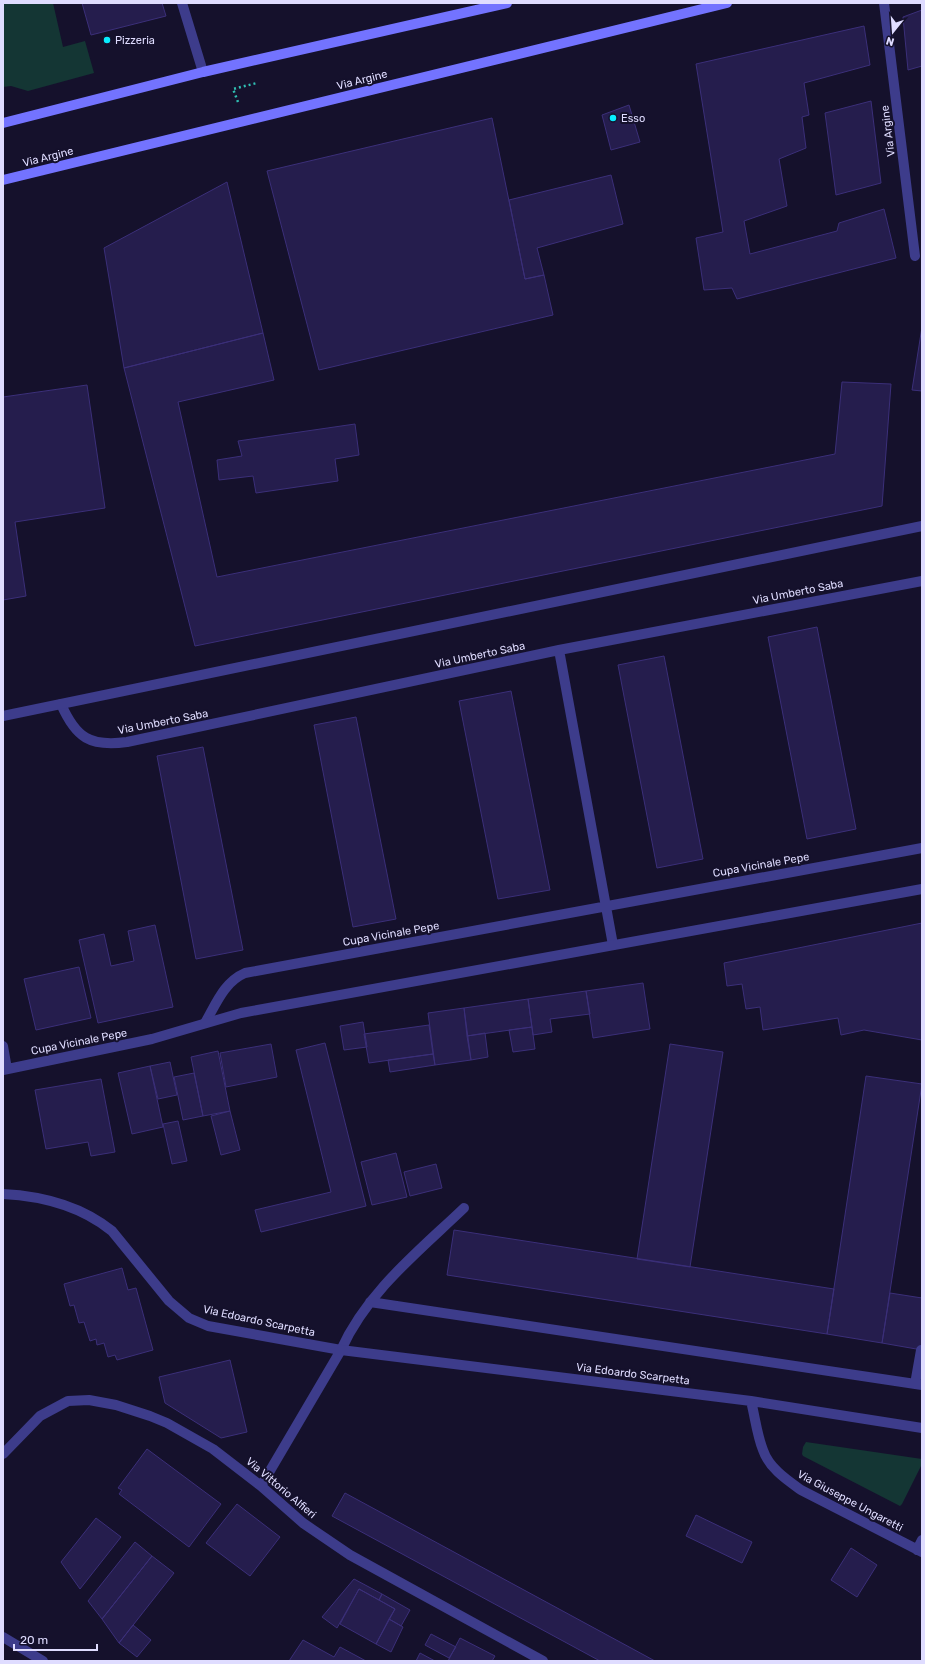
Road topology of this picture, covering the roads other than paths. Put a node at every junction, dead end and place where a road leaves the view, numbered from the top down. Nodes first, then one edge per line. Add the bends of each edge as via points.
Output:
1 (182, 3) edge
2 (507, 3) edge
3 (727, 3) edge
4 (884, 3) edge
5 (203, 72) junction
6 (3, 123) edge
7 (3, 180) edge
8 (915, 256) dead end
9 (922, 526) edge
10 (922, 581) edge
11 (559, 650) junction
12 (62, 704) junction
13 (3, 716) edge
14 (922, 848) edge
15 (922, 889) edge
16 (605, 906) junction
17 (613, 946) junction
18 (205, 1023) junction
19 (3, 1046) edge
20 (5, 1069) edge
21 (3, 1194) edge
22 (464, 1208) dead end
23 (370, 1302) junction
24 (341, 1350) junction
25 (920, 1350) dead end
26 (919, 1385) edge
27 (751, 1401) junction
28 (922, 1428) edge
29 (3, 1454) edge
30 (261, 1486) junction
31 (922, 1540) edge
32 (920, 1551) edge
33 (3, 1637) edge
34 (43, 1661) edge
35 (543, 1661) edge

1 - 5 street
2 - 5 street
3 - 7 street, Via Argine
4 - 8 street, Via Argine
5 - 6 street
9 - 12 street
10 - 11 street, Via Umberto Saba
11 - 12 street, Via Umberto Saba via 135,741 109,744 89,739 76,731
11 - 16 street
12 - 13 street
14 - 16 street, Cupa Vicinale Pepe
15 - 17 street, Cupa Vicinale Pepe
16 - 17 street
16 - 18 street, Cupa Vicinale Pepe via 245,973 235,977 227,985
17 - 18 street, Cupa Vicinale Pepe via 241,1012
18 - 20 street, Cupa Vicinale Pepe via 152,1039
19 - 20 street
21 - 24 street, Via Edoardo Scarpetta via 43,1198 101,1222 112,1231 169,1301 188,1318 208,1326
22 - 23 street via 402,1267
23 - 24 street via 350,1329
23 - 26 street
24 - 27 street, Via Edoardo Scarpetta
24 - 30 street
25 - 26 street
27 - 28 street, Via Edoardo Scarpetta
27 - 32 street, Via Giuseppe Ungaretti via 763,1452 786,1480
29 - 30 street, Via Vittorio Alfieri via 40,1416 51,1409 68,1401 90,1400 116,1405 167,1423 213,1449
30 - 35 street, Via Vittorio Alfieri via 303,1523 350,1555
31 - 32 street, Via Giuseppe Ungaretti
33 - 34 street

